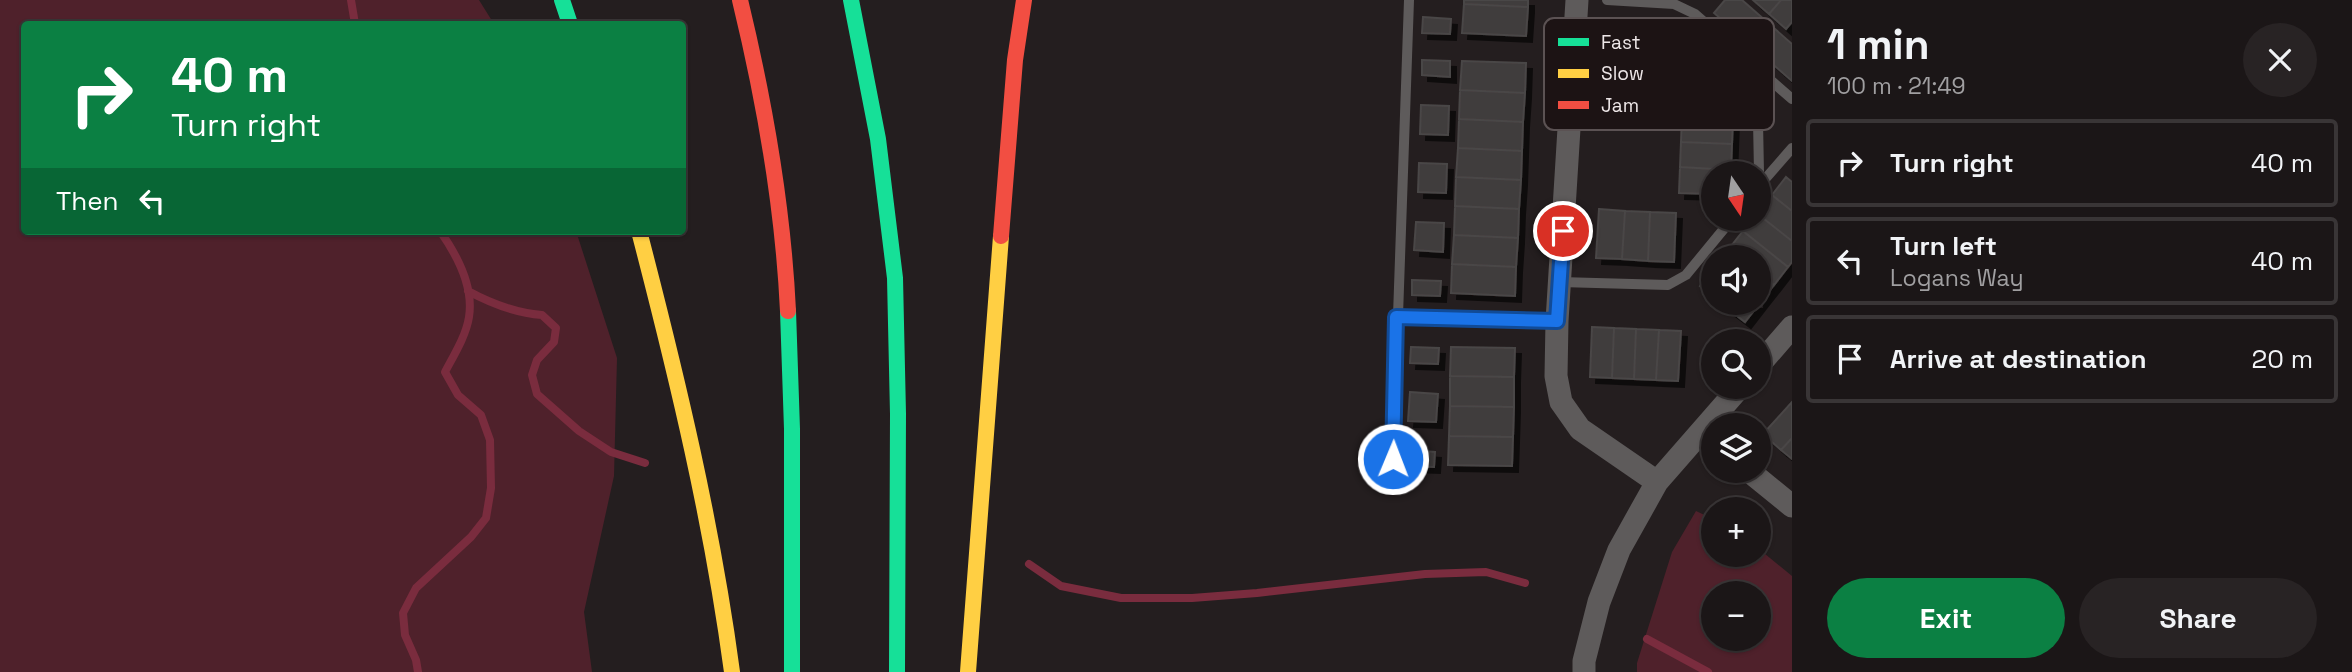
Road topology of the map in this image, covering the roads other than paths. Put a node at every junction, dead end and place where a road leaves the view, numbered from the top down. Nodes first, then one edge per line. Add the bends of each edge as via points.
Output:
1 (562, 0) edge
2 (740, 0) edge
3 (851, 0) edge
4 (1024, 0) edge
5 (1409, 0) edge
6 (1577, 0) edge
7 (1607, 0) edge
8 (1576, 18) edge
9 (1700, 18) edge
10 (569, 21) edge
11 (1774, 83) edge
12 (1792, 99) edge
13 (1569, 130) edge
14 (1758, 130) edge
15 (1792, 148) edge
16 (1759, 161) edge
17 (1771, 171) edge
18 (1722, 231) edge
19 (640, 235) edge
20 (1560, 282) junction
21 (1396, 317) junction
22 (1557, 321) junction
23 (1789, 336) edge
24 (1771, 353) edge
25 (1701, 442) edge
26 (1393, 459) dead end
27 (1657, 482) junction
28 (1764, 483) edge
29 (1792, 506) edge
30 (732, 672) edge
31 (792, 672) edge
32 (897, 672) edge
33 (968, 672) edge
34 (1584, 672) edge

1 - 10 highway
2 - 31 highway via 773,158 787,281
3 - 32 highway via 878,139 895,278
4 - 33 highway via 1015,60
5 - 21 lane
6 - 8 street
7 - 9 lane via 1674,4
11 - 12 lane
13 - 20 street
14 - 16 lane
15 - 17 lane
18 - 20 lane via 1686,275 1668,285
19 - 30 highway via 703,492
20 - 22 street
21 - 22 lane
21 - 26 lane
22 - 27 street via 1556,376 1561,402 1580,429
23 - 24 street
25 - 27 street
27 - 34 street via 1619,550 1599,602
28 - 29 street

